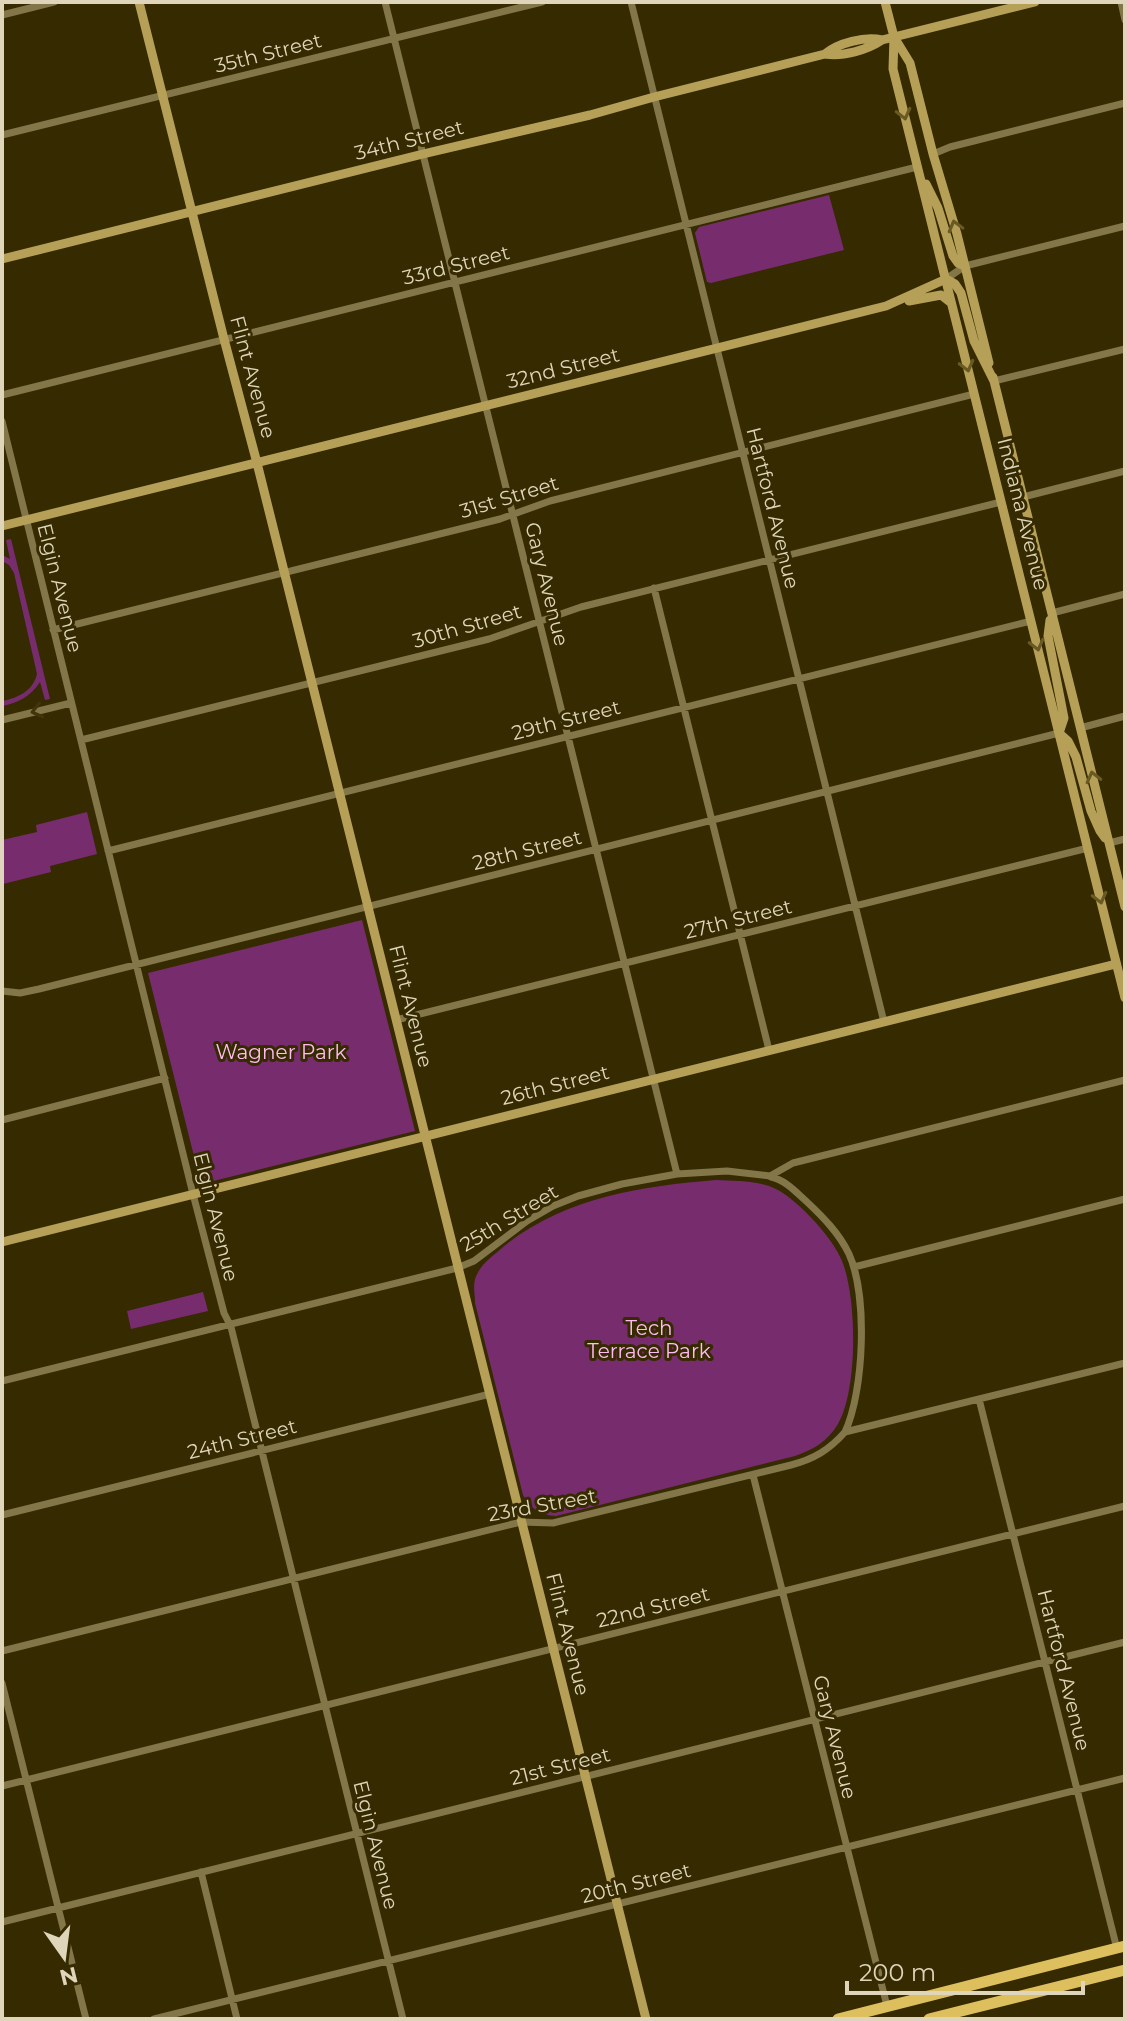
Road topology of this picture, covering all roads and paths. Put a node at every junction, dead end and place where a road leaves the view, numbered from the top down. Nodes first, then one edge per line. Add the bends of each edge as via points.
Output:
1 (54, 2) edge
2 (139, 2) edge
3 (385, 2) edge
4 (542, 2) edge
5 (631, 2) edge
6 (885, 2) edge
7 (1035, 2) edge
8 (1121, 2) edge
9 (2, 15) edge
10 (1125, 20) edge
11 (894, 37) junction
12 (394, 39) junction
13 (163, 96) junction
14 (654, 97) junction
15 (1125, 103) edge
16 (2, 135) edge
17 (423, 154) junction
18 (933, 154) junction
19 (917, 167) junction
20 (192, 212) junction
21 (686, 224) junction
22 (1125, 226) edge
23 (2, 259) edge
24 (965, 266) junction
25 (946, 279) junction
26 (455, 282) junction
27 (952, 304) junction
28 (886, 306) junction
29 (224, 339) junction
30 (716, 348) junction
31 (1125, 349) edge
32 (994, 381) junction
33 (974, 394) junction
34 (2, 395) edge
35 (486, 405) junction
36 (2, 421) edge
37 (742, 453) junction
38 (257, 463) junction
39 (1125, 471) edge
40 (1023, 497) junction
41 (1001, 502) junction
42 (513, 514) junction
43 (27, 520) junction
44 (2, 526) edge
45 (769, 560) junction
46 (284, 573) junction
47 (654, 588) junction
48 (1125, 594) edge
49 (1052, 613) junction
50 (1031, 621) junction
51 (539, 622) junction
52 (53, 630) junction
53 (799, 679) junction
54 (312, 683) junction
55 (71, 703) junction
56 (683, 708) junction
57 (1125, 716) edge
58 (2, 720) edge
59 (1080, 728) junction
60 (1059, 733) junction
61 (568, 736) junction
62 (81, 740) junction
63 (827, 791) junction
64 (340, 793) junction
65 (711, 820) junction
66 (1125, 839) edge
67 (1109, 843) junction
68 (1088, 848) junction
69 (596, 849) junction
70 (108, 851) junction
71 (368, 906) junction
72 (856, 906) junction
73 (1125, 907) edge
74 (740, 935) junction
75 (625, 963) junction
76 (137, 964) junction
77 (1116, 964) junction
78 (2, 991) edge
79 (1125, 998) edge
80 (396, 1020) junction
81 (884, 1022) junction
82 (769, 1050) junction
83 (165, 1078) junction
84 (654, 1079) junction
85 (1125, 1080) edge
86 (2, 1120) edge
87 (425, 1136) junction
88 (677, 1174) junction
89 (770, 1176) junction
90 (193, 1194) junction
91 (1125, 1199) edge
92 (2, 1242) edge
93 (854, 1267) junction
94 (457, 1268) junction
95 (229, 1325) junction
96 (1125, 1363) edge
97 (2, 1381) edge
98 (490, 1394) junction
99 (979, 1399) junction
100 (845, 1432) junction
101 (262, 1451) junction
102 (753, 1475) junction
103 (1125, 1506) edge
104 (2, 1515) edge
105 (521, 1522) junction
106 (1013, 1534) junction
107 (293, 1578) junction
108 (782, 1592) junction
109 (1125, 1642) edge
110 (554, 1649) junction
111 (2, 1651) edge
112 (1045, 1662) junction
113 (2, 1683) edge
114 (325, 1706) junction
115 (814, 1719) junction
116 (586, 1776) junction
117 (1125, 1778) edge
118 (26, 1780) junction
119 (2, 1786) edge
120 (1077, 1790) junction
121 (357, 1833) junction
122 (846, 1847) junction
123 (201, 1872) junction
124 (617, 1904) junction
125 (58, 1908) junction
126 (2, 1922) edge
127 (1121, 1948) edge
128 (389, 1961) junction
129 (1124, 1974) edge
130 (232, 2000) junction
131 (887, 2006) junction
132 (86, 2019) edge
133 (154, 2019) edge
134 (237, 2019) edge
135 (403, 2019) edge
136 (646, 2019) edge
137 (838, 2019) edge
138 (929, 2019) edge

1 - 9 street
2 - 13 street, Flint Avenue
3 - 12 street, Gary Avenue
4 - 12 street, 35th Street
5 - 14 street, Hartford Avenue
6 - 11 street, Indiana Avenue
7 - 11 street, 34th Street
8 - 10 street
11 - 14 street, 34th Street via 871,38
11 - 18 street, Indiana Avenue via 910,63
11 -> 19 street, Indiana Avenue via 893,69
12 - 13 street, 35th Street
12 - 17 street, Gary Avenue
13 - 16 street, 35th Street
13 - 20 street, Flint Avenue
14 - 17 street, 34th Street
14 - 21 street, Hartford Avenue
15 - 18 street
17 - 20 street, 34th Street
17 - 26 street, Gary Avenue
24 -> 18 street, Indiana Avenue
19 - 21 street, 33rd Street
19 - 24 street via 938,208 953,256
19 - 25 street, Indiana Avenue
20 - 23 street, 34th Street
20 - 29 street, Flint Avenue
21 - 26 street, 33rd Street
21 - 30 street, Hartford Avenue
22 - 24 street, 32nd Street
24 - 25 street, 32nd Street
24 - 32 street, Indiana Avenue
25 - 27 street, Indiana Avenue
25 - 28 street, 32nd Street
25 - 32 street via 961,293 974,341
26 - 29 street, 33rd Street
26 - 35 street, Gary Avenue
27 - 28 street via 938,295
27 -> 33 street, Indiana Avenue
28 - 30 street, 32nd Street
29 - 34 street, 33rd Street
29 - 38 street, Flint Avenue
30 - 35 street, 32nd Street
30 - 37 street, Hartford Avenue
31 - 32 street
32 - 40 street, Indiana Avenue
33 - 37 street, 31st Street
33 - 41 street, Indiana Avenue
35 - 38 street, 32nd Street
35 - 42 street, Gary Avenue
36 - 43 street, Elgin Avenue
37 - 42 street, 31st Street
37 - 45 street, Hartford Avenue
38 - 43 street, 32nd Street
38 - 46 street, Flint Avenue
39 - 40 street
40 - 49 street, Indiana Avenue
41 - 45 street, 30th Street
41 - 50 street, Indiana Avenue
42 - 46 street, 31st Street
42 - 51 street, Gary Avenue
43 - 44 street, 32nd Street
43 - 52 street, Elgin Avenue
45 - 47 street, 30th Street
45 - 53 street, Hartford Avenue
46 - 52 street, 31st Street
46 - 54 street, Flint Avenue
47 - 51 street, 30th Street
47 - 56 street
48 - 49 street
49 - 59 street, Indiana Avenue
49 - 60 street via 1048,636 1064,718
50 - 53 street, 29th Street
50 -> 60 street, Indiana Avenue
51 - 54 street, 30th Street
51 - 61 street, Gary Avenue
52 - 55 street, Elgin Avenue
53 - 56 street, 29th Street
53 - 63 street, Hartford Avenue
54 - 62 street, 30th Street
54 - 64 street, Flint Avenue
55 -> 58 street
55 - 62 street, Elgin Avenue
56 - 61 street, 29th Street
56 - 65 street
57 - 59 street
67 -> 59 street, Indiana Avenue
60 - 63 street, 28th Street
60 - 67 street via 1076,757 1091,811
60 - 68 street, Indiana Avenue
61 - 64 street, 29th Street
61 - 69 street, Gary Avenue
62 - 70 street, Elgin Avenue
63 - 65 street, 28th Street
63 - 72 street, Hartford Avenue
64 - 70 street, 29th Street
64 - 71 street, Flint Avenue
65 - 69 street, 28th Street
65 - 74 street
66 - 67 street
67 - 73 street, Indiana Avenue
68 - 72 street, 27th Street
68 -> 77 street, Indiana Avenue
69 - 71 street, 28th Street
69 - 75 street, Gary Avenue
70 - 76 street, Elgin Avenue
71 - 76 street, 28th Street
71 - 80 street, Flint Avenue
72 - 74 street, 27th Street
72 - 81 street, Hartford Avenue
74 - 75 street, 27th Street
74 - 82 street
75 - 80 street, 27th Street
75 - 84 street, Gary Avenue
76 - 78 street, 28th Street via 20,993
76 - 83 street, Elgin Avenue
77 - 79 street, Indiana Avenue
77 - 81 street, 26th Street
80 - 87 street, Flint Avenue
81 - 82 street, 26th Street
82 - 84 street, 26th Street
83 - 86 street
83 - 90 street, Elgin Avenue
84 - 87 street, 26th Street
84 - 88 street, Gary Avenue
85 - 89 street via 793,1163
87 - 90 street, 26th Street
87 - 94 street, Flint Avenue
88 - 89 street, 25th Street via 727,1171
88 - 94 street, 25th Street via 622,1184 553,1206
89 - 93 street via 820,1214
90 - 92 street, 26th Street
90 - 95 street, Elgin Avenue
91 - 93 street
93 - 100 street via 861,1344 854,1410
94 - 95 street, 25th Street
94 - 98 street, Flint Avenue
95 - 97 street, 25th Street
95 - 101 street, Elgin Avenue
96 - 99 street, 23rd Street
98 - 101 street, 24th Street
98 - 105 street, Flint Avenue
99 - 100 street, 23rd Street
99 - 106 street, Hartford Avenue
100 - 102 street, 23rd Street via 805,1462
101 - 104 street, 24th Street
101 - 107 street, Elgin Avenue
102 - 105 street, 23rd Street via 553,1523
102 - 108 street, Gary Avenue
103 - 106 street, 22nd Street
105 - 107 street, 23rd Street
105 - 110 street, Flint Avenue
106 - 108 street, 22nd Street
106 - 112 street, Hartford Avenue
107 - 111 street, 23rd Street
107 - 114 street, Elgin Avenue
108 - 110 street, 22nd Street
108 - 115 street, Gary Avenue
109 - 112 street, 21st Street
110 - 114 street, 22nd Street
110 - 116 street, Flint Avenue
112 - 115 street, 21st Street
112 - 120 street, Hartford Avenue
113 - 118 street
114 - 118 street, 22nd Street
114 - 121 street, Elgin Avenue
115 - 116 street, 21st Street
115 - 122 street, Gary Avenue
116 - 121 street, 21st Street
116 - 124 street, Flint Avenue
117 - 120 street, 20th Street
118 - 119 street, 22nd Street
118 - 125 street
120 - 122 street, 20th Street
120 - 127 street, Hartford Avenue
121 - 123 street, 21st Street
121 - 128 street, Elgin Avenue
122 - 124 street, 20th Street
122 - 131 street, Gary Avenue
123 - 125 street, 21st Street
123 - 130 street
124 - 128 street, 20th Street
124 - 136 street, Flint Avenue
125 - 126 street, 21st Street
125 - 132 street
127 - 131 main road
128 - 130 street, 20th Street
128 - 135 street, Elgin Avenue
129 - 138 main road
130 - 133 street, 20th Street
130 - 134 street
131 - 137 main road

